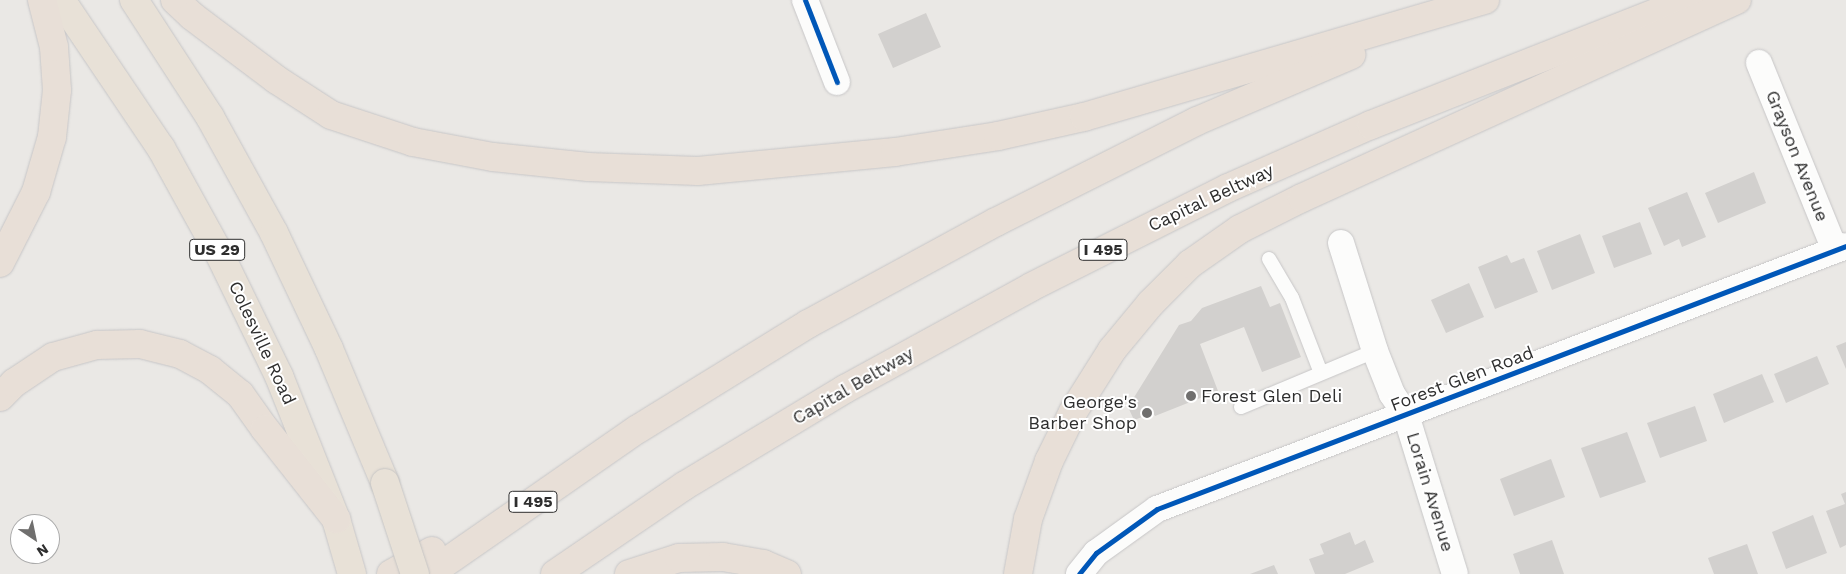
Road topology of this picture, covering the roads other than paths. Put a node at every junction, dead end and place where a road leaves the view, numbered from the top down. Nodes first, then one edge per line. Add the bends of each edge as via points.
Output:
1 (42, 0) edge
2 (61, 0) edge
3 (134, 0) edge
4 (175, 0) edge
5 (804, 0) edge
6 (1485, 0) edge
7 (1489, 0) edge
8 (1689, 0) edge
9 (1737, 0) edge
10 (1759, 63) dead end
11 (837, 82) dead end
12 (1342, 244) dead end
13 (1841, 248) edge
14 (1269, 259) dead end
15 (0, 263) edge
16 (1375, 350) junction
17 (1321, 373) junction
18 (0, 397) edge
19 (1241, 407) dead end
20 (1406, 415) junction
21 (638, 430) junction
22 (336, 519) junction
23 (352, 574) edge
24 (391, 574) edge
25 (415, 574) edge
26 (429, 574) edge
27 (555, 574) edge
28 (629, 574) edge
29 (786, 574) edge
30 (1018, 574) edge
31 (1079, 574) edge
32 (1455, 574) edge

1 - 15 highway via 54,47 58,90 52,137 36,192
2 - 22 highway, Colesville Road / US 29 via 161,148 220,255 279,376
3 - 25 highway, bridge via 210,117 274,232 329,350 385,483
4 - 6 highway via 277,80 332,115 412,142 493,157 588,167 698,171 895,152 998,136 1075,119
5 - 11 street
7 - 21 highway, I 495 via 1340,59 1197,121 996,222 808,324
8 - 27 highway, Capital Beltway / I 495 via 1371,125 1228,188 1039,282 819,404 684,486
9 - 30 highway via 1302,198 1240,229 1190,264 1151,302 1112,350 1073,412 1049,461 1028,519
10 - 13 street, Grayson Avenue
12 - 16 street, Lorain Avenue
13 - 20 street, Forest Glen Road
14 - 17 lane via 1292,298
16 - 17 lane
16 - 20 street, Lorain Avenue via 1392,394
17 - 19 lane
18 - 22 highway via 14,383 53,357 97,345 140,344 180,354 210,370 240,394
20 - 31 street, Forest Glen Road via 1157,509 1096,553
20 - 32 street, Lorain Avenue
21 - 24 highway
21 - 26 highway, I 495
22 - 23 highway, Colesville Road / US 29
28 - 29 highway via 679,558 723,557 763,564

